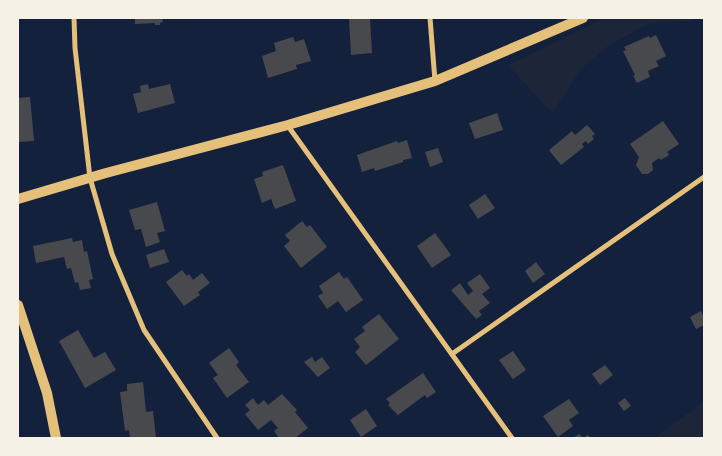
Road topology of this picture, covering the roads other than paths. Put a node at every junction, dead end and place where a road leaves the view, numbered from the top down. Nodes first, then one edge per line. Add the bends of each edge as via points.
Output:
1 (74, 18) edge
2 (430, 18) edge
3 (583, 18) edge
4 (435, 81) junction
5 (288, 125) junction
6 (704, 177) edge
7 (90, 178) junction
8 (18, 199) edge
9 (18, 305) edge
10 (452, 354) junction
11 (56, 438) edge
12 (217, 438) edge
13 (512, 438) edge

1 - 7 street
2 - 4 street
3 - 4 main road
4 - 5 main road
5 - 7 main road
5 - 10 street
6 - 10 street
7 - 8 main road
7 - 12 street via 112,254 144,330
9 - 11 main road via 47,393
10 - 13 street

